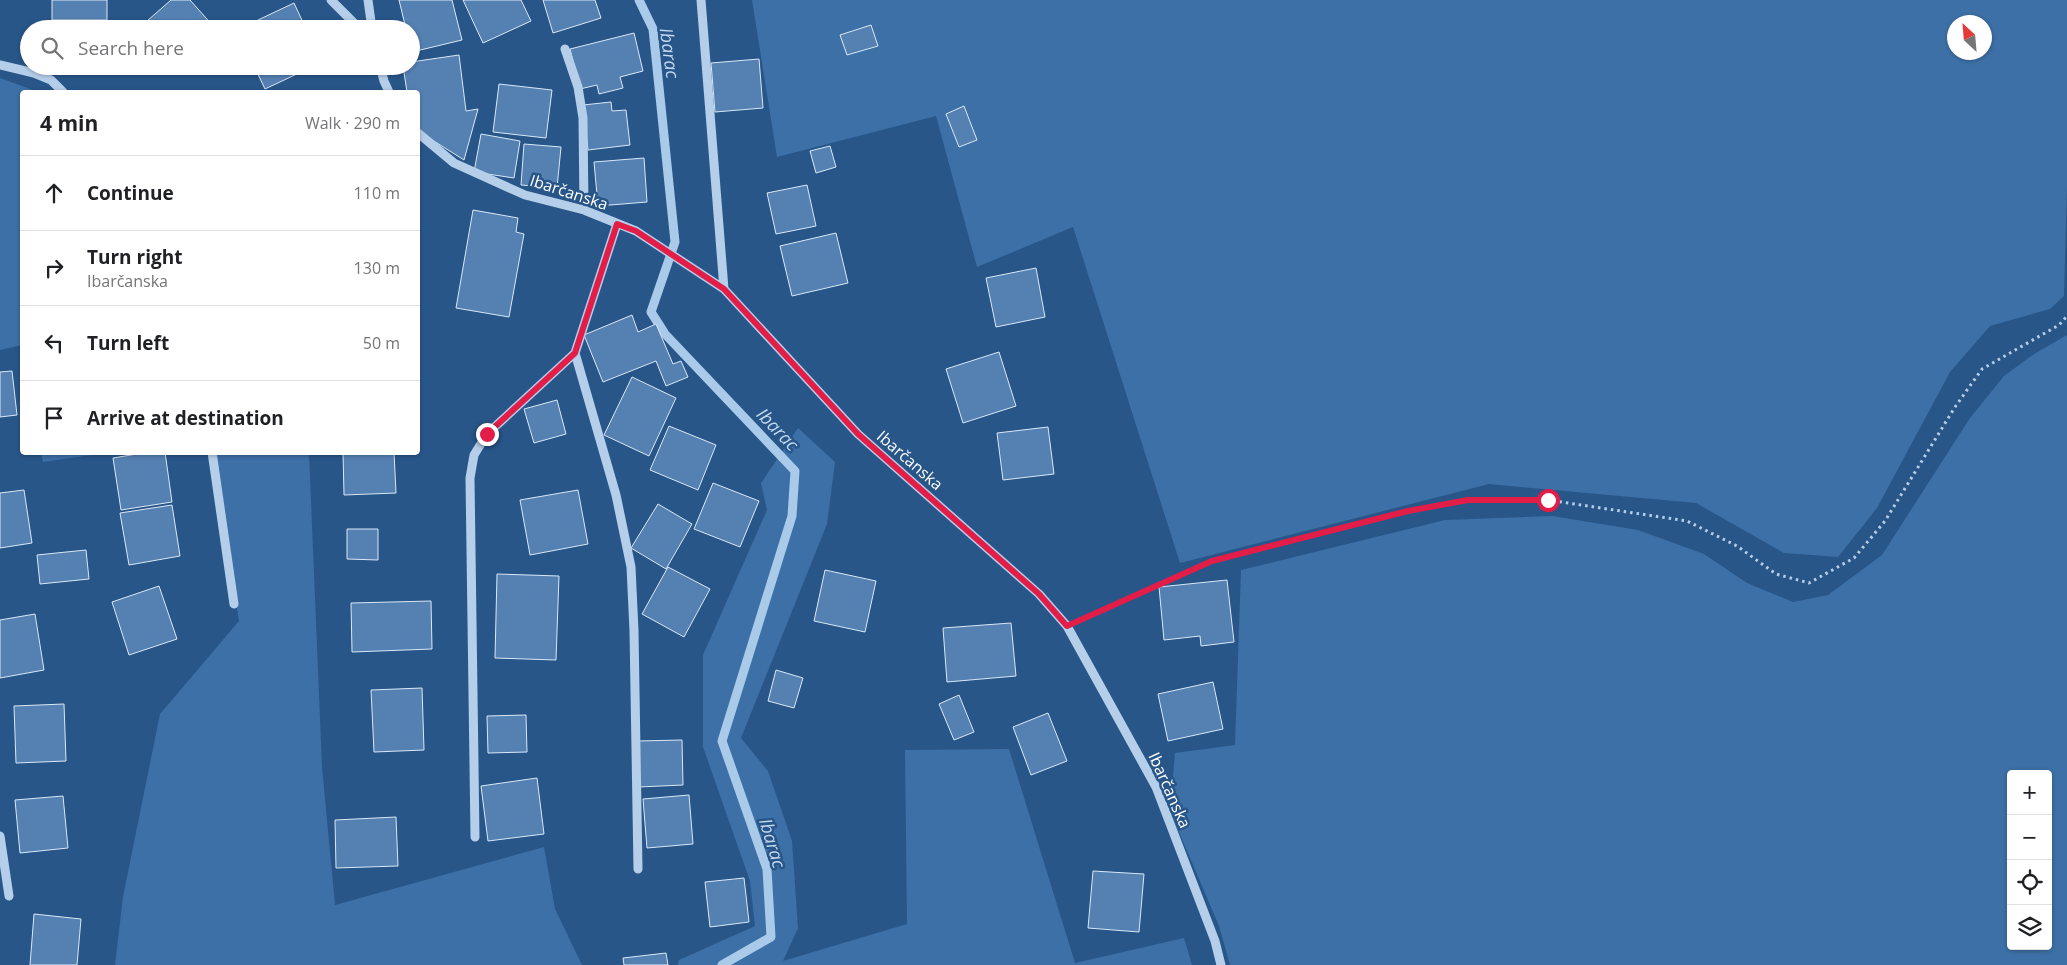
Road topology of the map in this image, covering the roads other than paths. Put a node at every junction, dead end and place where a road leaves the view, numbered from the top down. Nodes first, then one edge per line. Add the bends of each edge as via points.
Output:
1 (331, 0) edge
2 (368, 0) edge
3 (701, 0) edge
4 (351, 20) edge
5 (371, 20) edge
6 (565, 49) dead end
7 (0, 65) edge
8 (20, 70) edge
9 (39, 75) edge
10 (382, 75) edge
11 (61, 90) edge
12 (388, 90) edge
13 (420, 135) edge
14 (584, 210) junction
15 (617, 224) junction
16 (724, 289) junction
17 (575, 353) junction
18 (212, 455) edge
19 (234, 604) dead end
20 (0, 836) edge
21 (475, 837) dead end
22 (638, 869) dead end
23 (9, 896) dead end
24 (1221, 965) edge

1 - 4 street
2 - 5 street
3 - 16 street
6 - 14 street via 578,87 583,118
7 - 8 street
9 - 11 street via 51,80
10 - 12 street
13 - 14 street, Ibarčanska via 454,163 525,195
14 - 15 street, Ibarčanska
15 - 16 street, Ibarčanska via 636,231
15 - 17 street
16 - 24 street, Ibarčanska via 858,434 1039,594 1067,626 1156,787 1215,941
17 - 21 street via 487,434 474,456 470,478
17 - 22 street via 616,495 631,567
18 - 19 street
20 - 23 street

